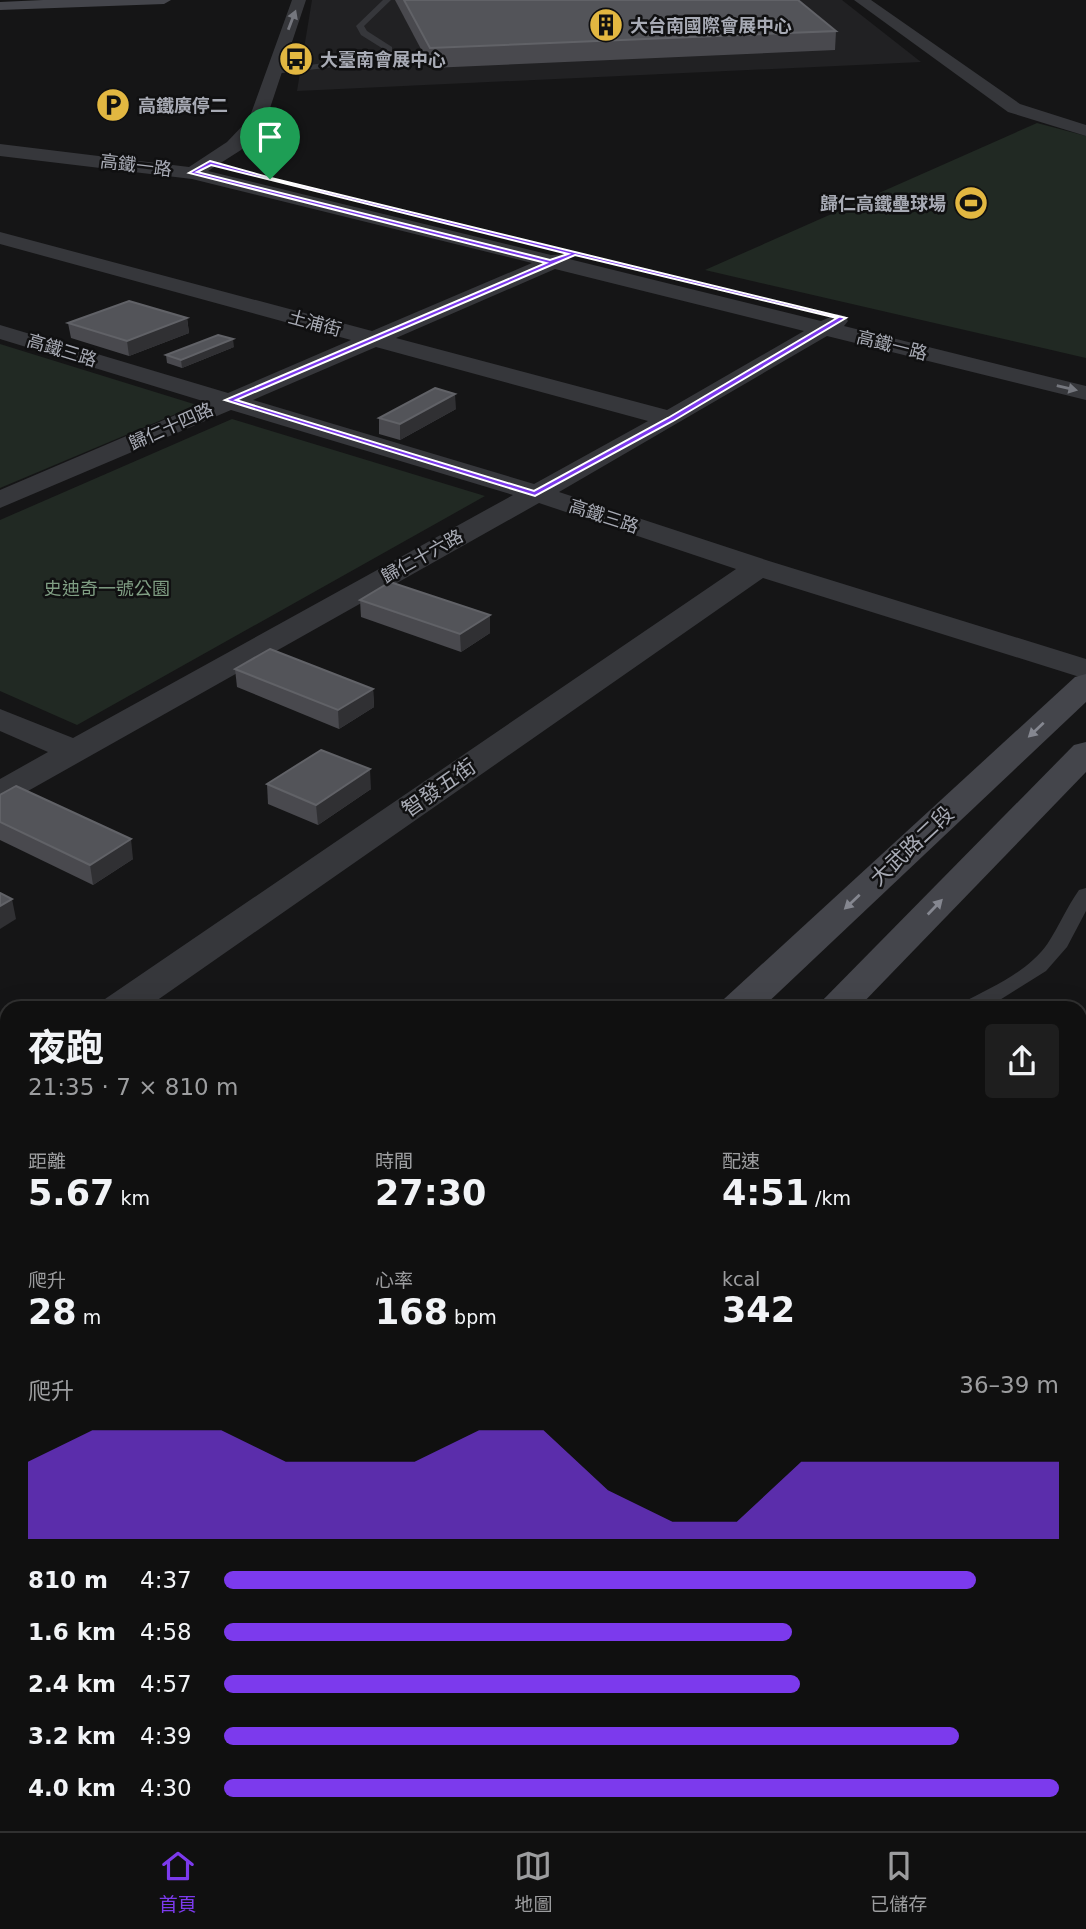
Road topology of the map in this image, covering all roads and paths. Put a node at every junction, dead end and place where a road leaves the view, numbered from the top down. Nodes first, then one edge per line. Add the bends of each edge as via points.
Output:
1 (25, 0) edge
2 (164, 0) edge
3 (299, 0) edge
4 (387, 0) edge
5 (861, 0) edge
6 (874, 0) edge
7 (77, 1) edge
8 (94, 1) edge
9 (0, 4) edge
10 (273, 71) junction
11 (233, 121) dead end
12 (1086, 122) edge
13 (1086, 131) edge
14 (0, 139) edge
15 (0, 150) edge
16 (189, 166) junction
17 (0, 238) edge
18 (574, 253) junction
19 (550, 262) junction
20 (834, 323) junction
21 (0, 332) edge
22 (375, 340) junction
23 (1086, 376) edge
24 (1086, 393) edge
25 (229, 400) junction
26 (670, 419) junction
27 (535, 494) junction
28 (0, 500) edge
29 (759, 567) junction
30 (1086, 669) edge
31 (1086, 684) edge
32 (0, 719) edge
33 (73, 751) junction
34 (1086, 752) edge
35 (0, 793) edge
36 (1086, 894) edge
37 (129, 1001) edge
38 (746, 1001) edge
39 (842, 1001) edge
40 (983, 1001) edge

1 - 9 street
2 - 8 street
10 -> 3 street
4 - 10 lane via 360,26 389,49 389,55
5 - 13 street via 1014,108
6 - 12 street via 1002,93
7 - 8 street
7 - 9 street
10 - 16 street via 257,120 234,146
11 - 16 street
14 - 16 street, 高鐵一路
15 - 16 street, 高鐵一路
16 - 18 street, 高鐵一路
16 - 19 street, 高鐵一路
17 - 22 street, 土浦街
18 - 19 street, 歸仁十四路
18 - 20 street, 高鐵一路
19 - 20 street, 高鐵一路
19 - 22 street, 歸仁十四路
20 - 23 street, 高鐵一路
20 -> 24 street, 高鐵一路
20 - 26 street, 歸仁十六路
21 - 25 street, 高鐵三路
22 - 25 street, 歸仁十四路
22 - 26 street, 土浦街
25 - 27 street, 高鐵三路
25 - 28 street, 歸仁十四路
26 - 27 street, 歸仁十六路
27 - 29 street, 高鐵三路
27 - 33 street, 歸仁十六路
29 - 30 street, 高鐵三路
29 - 37 street, 智發五街
31 -> 38 street, 大武路二段
32 - 33 street
33 - 35 street, 歸仁十六路
39 -> 34 street
36 - 40 lane via 1055,947 1026,978

